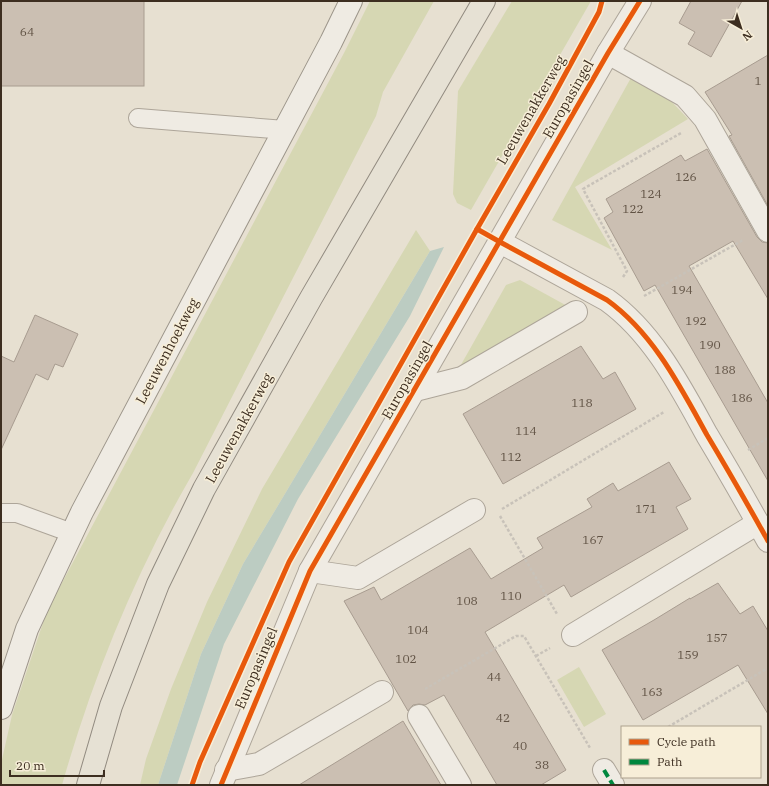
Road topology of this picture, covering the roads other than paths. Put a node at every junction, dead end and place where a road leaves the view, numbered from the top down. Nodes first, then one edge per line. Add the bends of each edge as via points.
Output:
1 (351, 1) edge
2 (484, 1) edge
3 (640, 1) edge
4 (608, 53) junction
5 (138, 118) dead end
6 (285, 130) junction
7 (767, 229) edge
8 (500, 242) junction
9 (576, 312) dead end
10 (415, 390) junction
11 (474, 510) dead end
12 (1, 513) edge
13 (763, 532) edge
14 (72, 533) junction
15 (310, 571) junction
16 (573, 635) road end
17 (382, 692) dead end
18 (1, 708) edge
19 (418, 716) dead end
20 (224, 777) edge
21 (88, 785) edge
22 (460, 785) edge

1 - 6 street, Leeuwenhoekweg
2 - 21 main road, Leeuwenakkerweg via 311,298 201,496 158,584 111,706
3 - 4 street, Europasingel
4 - 7 street via 685,96 705,119
4 - 8 street, Europasingel
5 - 6 lane
6 - 14 street, Leeuwenhoekweg
8 - 10 street, Europasingel
8 - 13 street via 613,304 652,343
9 - 10 street, Europasingel via 462,378
10 - 15 street, Europasingel
11 - 15 street via 358,578
12 - 14 lane via 17,512
13 - 16 street
14 - 18 street, Leeuwenhoekweg via 27,629
15 - 20 street, Europasingel
17 - 20 street, Europasingel via 259,764
19 - 22 street

